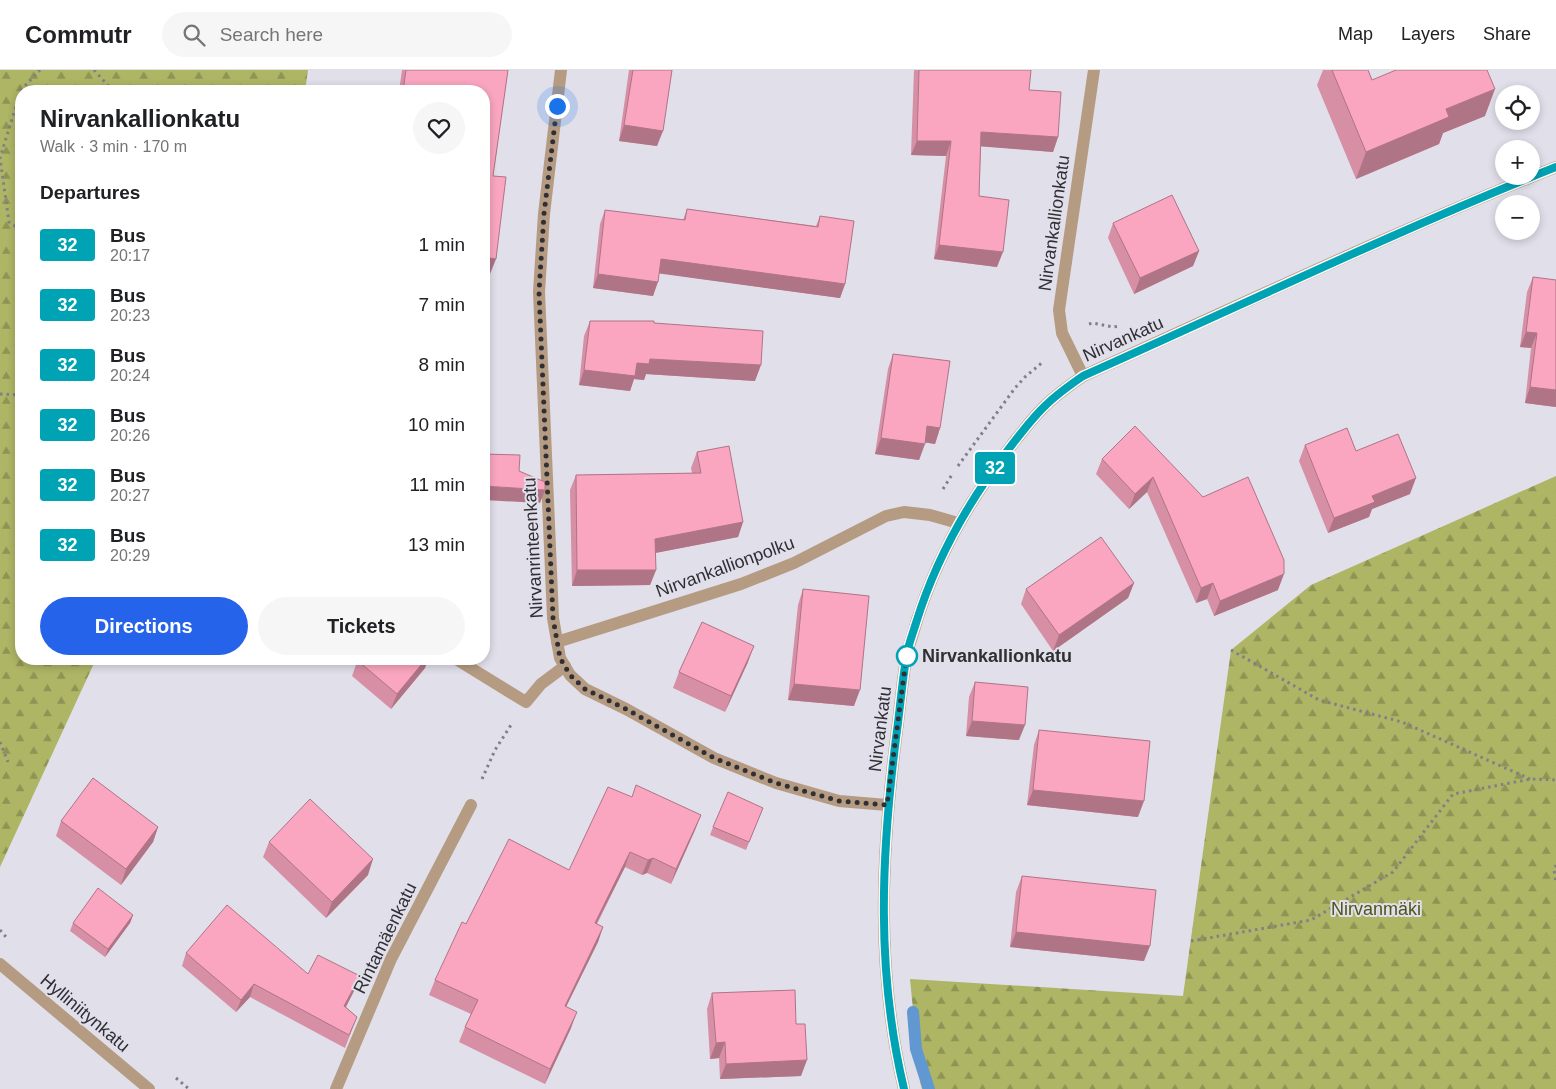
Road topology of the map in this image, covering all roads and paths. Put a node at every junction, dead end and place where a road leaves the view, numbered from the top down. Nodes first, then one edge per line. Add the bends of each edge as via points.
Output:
1 (40, 70) edge
2 (94, 70) edge
3 (562, 70) edge
4 (1094, 70) edge
5 (26, 85) edge
6 (107, 85) edge
7 (15, 109) edge
8 (1556, 167) edge
9 (15, 226) edge
10 (1121, 326) dead end
11 (1065, 342) junction
12 (1083, 376) junction
13 (0, 394) edge
14 (15, 395) edge
15 (930, 515) junction
16 (958, 524) junction
17 (557, 642) junction
18 (1231, 650) dead end
19 (466, 665) edge
20 (565, 666) junction
21 (526, 702) junction
22 (0, 742) edge
23 (8, 762) dead end
24 (1531, 779) junction
25 (1556, 780) edge
26 (472, 805) joint
27 (887, 805) junction
28 (1556, 865) edge
29 (1556, 882) edge
30 (1191, 941) dead end
31 (0, 964) edge
32 (149, 1089) edge
33 (336, 1089) edge
34 (904, 1089) edge

1 - 5 path
2 - 6 path
3 - 17 street, Nirvanrinteenkatu via 544,214 539,292 553,618
4 - 11 street, Nirvankallionkatu via 1060,310
7 - 9 path via 0,158 9,222
8 - 12 street, Nirvankatu via 1482,196
10 - 11 path via 1092,323
11 - 12 street, Nirvankallionkatu
11 - 15 path via 1015,388 939,494
12 - 16 street, Nirvankatu via 1061,391 1032,419 982,485
13 - 14 path
15 - 16 street, Nirvankallionpolku
15 - 17 street, Nirvankallionpolku via 904,512 886,516 794,564
16 - 27 street, Nirvankatu via 922,604 907,652
17 - 20 street, Nirvanrinteenkatu
18 - 24 path via 1319,700 1402,722
19 - 21 street
20 - 21 street via 546,679
20 - 27 street, Nirvanrinteenkatu via 585,689 720,761 776,783 839,801
21 - 26 path via 495,750
22 - 23 path
24 - 25 path
24 - 30 path via 1453,794 1393,872 1311,920
26 - 33 street, Rintamäenkatu via 390,959
27 - 34 street, Nirvankatu via 883,885 885,978
28 - 29 path
31 - 32 street, Hylliniitynkatu

